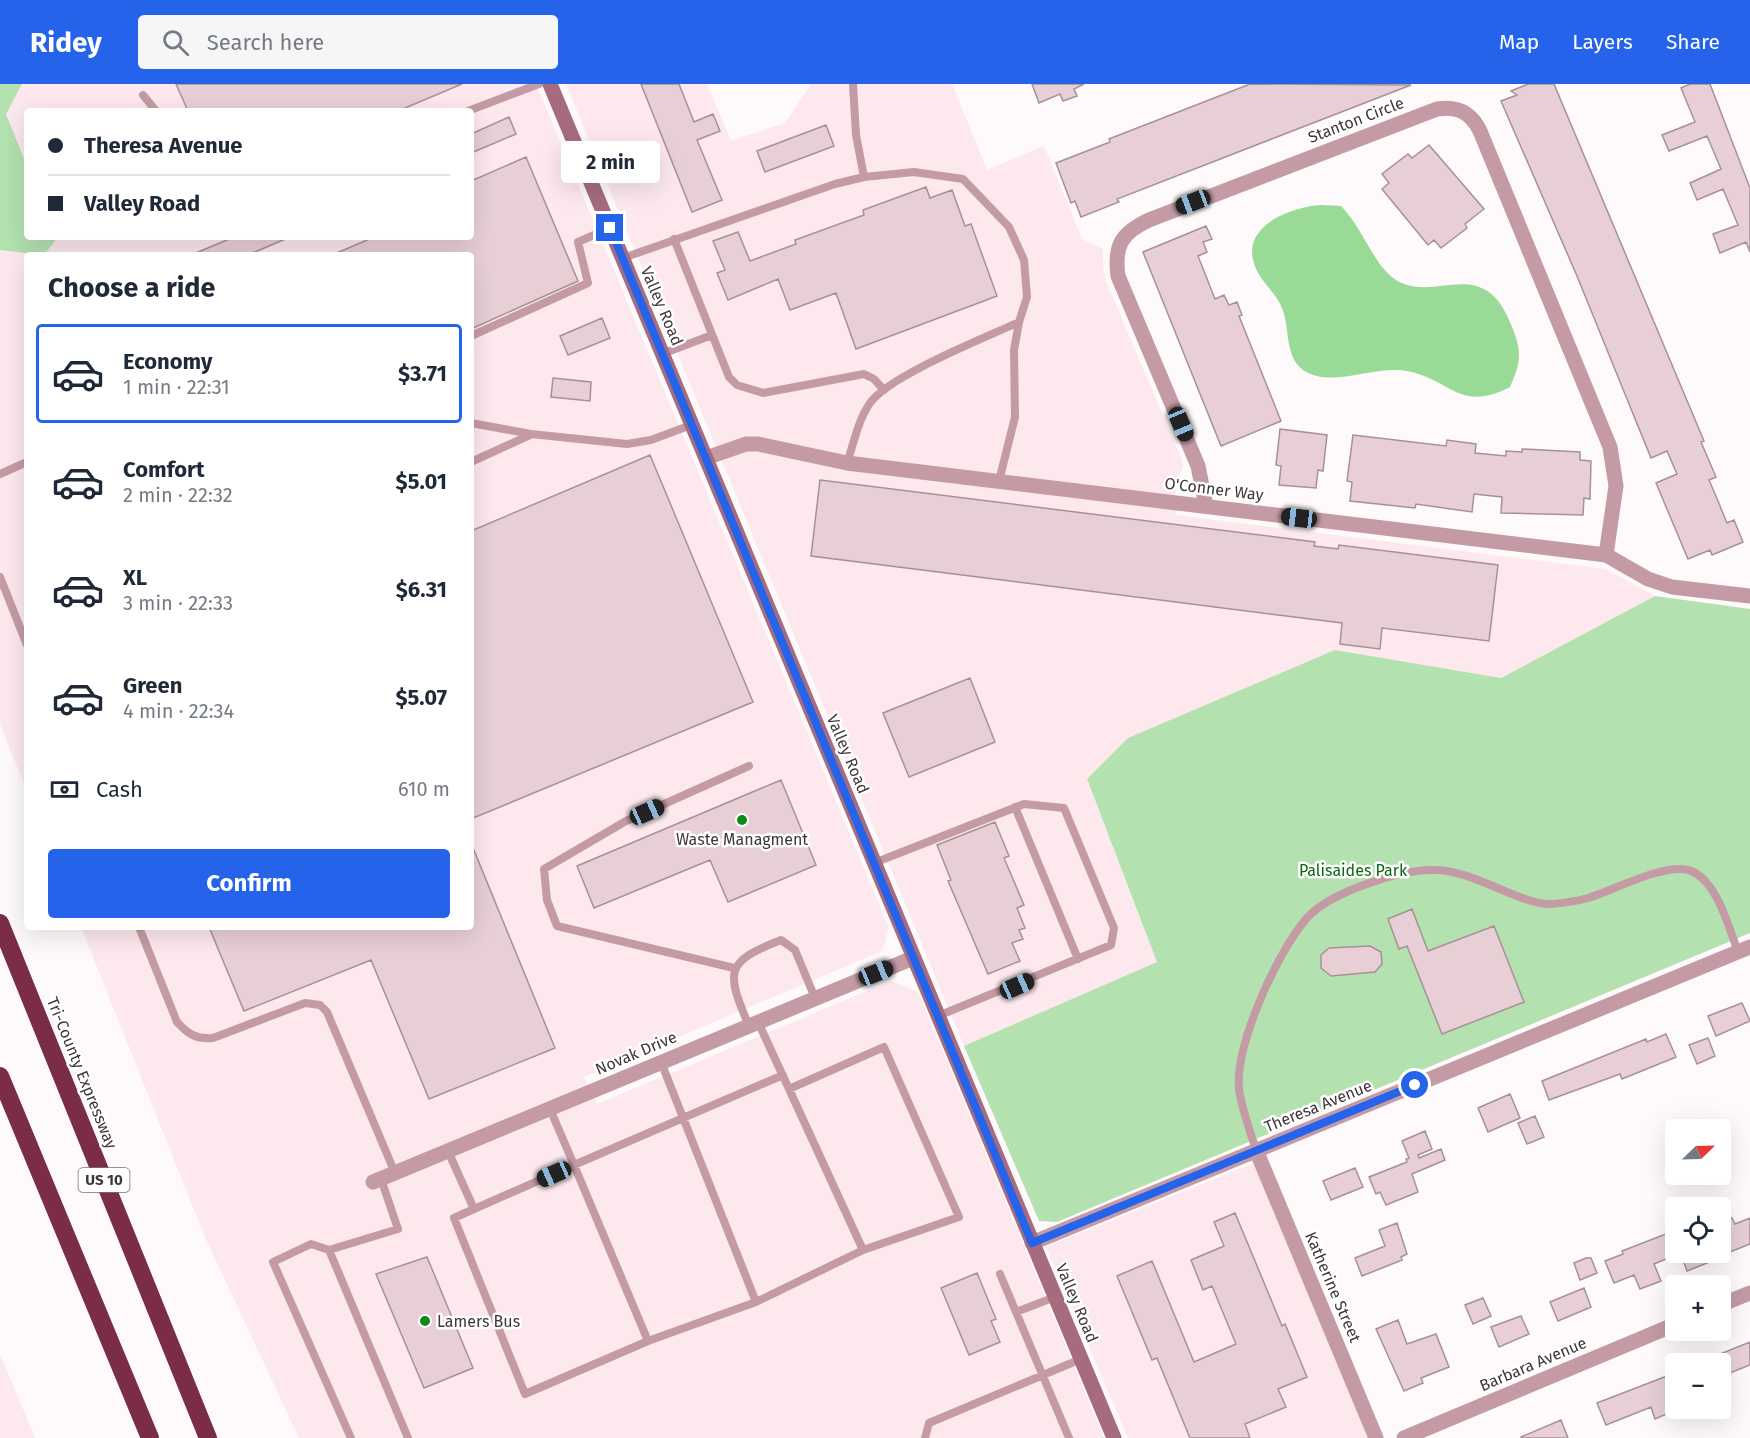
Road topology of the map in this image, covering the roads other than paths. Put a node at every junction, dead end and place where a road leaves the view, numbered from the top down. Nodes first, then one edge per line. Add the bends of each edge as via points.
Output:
1 (539, 84) edge
2 (550, 84) edge
3 (853, 84) edge
4 (143, 95) dead end
5 (154, 108) edge
6 (474, 109) edge
7 (864, 177) junction
8 (610, 228) junction
9 (674, 239) junction
10 (623, 258) junction
11 (1019, 322) junction
12 (474, 335) edge
13 (712, 335) junction
14 (662, 354) junction
15 (884, 390) junction
16 (474, 424) edge
17 (692, 425) junction
18 (531, 434) junction
19 (706, 458) junction
20 (474, 461) edge
21 (24, 463) edge
22 (847, 463) junction
23 (0, 474) edge
24 (999, 481) junction
25 (1206, 506) junction
26 (1606, 555) junction
27 (0, 577) edge
28 (1750, 596) edge
29 (24, 637) edge
30 (749, 765) dead end
31 (1015, 807) junction
32 (874, 863) junction
33 (0, 923) edge
34 (140, 930) edge
35 (1744, 950) edge
36 (914, 958) junction
37 (1078, 959) junction
38 (734, 968) junction
39 (815, 998) junction
40 (938, 1016) junction
41 (753, 1024) junction
42 (661, 1062) junction
43 (783, 1075) junction
44 (0, 1076) edge
45 (789, 1089) junction
46 (550, 1109) junction
47 (684, 1118) junction
48 (1256, 1150) junction
49 (448, 1151) junction
50 (574, 1165) junction
51 (383, 1178) junction
52 (474, 1209) junction
53 (1032, 1243) junction
54 (329, 1250) junction
55 (863, 1250) junction
56 (1000, 1274) dead end
57 (1750, 1293) edge
58 (1055, 1297) junction
59 (1731, 1301) edge
60 (756, 1302) junction
61 (1016, 1312) junction
62 (1665, 1329) edge
63 (648, 1341) junction
64 (1080, 1359) junction
65 (1044, 1376) junction
66 (138, 1412) junction
67 (140, 1438) edge
68 (150, 1438) edge
69 (208, 1438) edge
70 (351, 1438) edge
71 (408, 1438) edge
72 (925, 1438) edge
73 (1069, 1438) edge
74 (1114, 1438) edge
75 (1376, 1438) edge
76 (1404, 1438) edge

1 - 6 lane
2 - 8 main road, Valley Road
3 - 7 lane via 856,135
4 - 5 lane
7 - 9 lane
7 - 11 lane via 914,172 963,179 972,185 1009,227 1024,260 1027,297
8 - 10 main road, Valley Road
8 - 12 lane via 578,242 588,283
9 - 10 lane
9 - 13 lane
10 - 14 main road, Valley Road
11 - 15 lane via 928,364
11 - 24 lane via 1014,350 1015,417
13 - 14 lane
13 - 15 lane via 729,377 737,385 763,393 864,374
14 - 17 main road, Valley Road
15 - 22 lane via 864,411
16 - 18 lane
17 - 18 lane via 627,444
17 - 19 main road, Valley Road
18 - 20 lane
19 - 22 street, O'Conner Way via 746,444 758,444
19 - 32 main road, Valley Road
21 - 23 lane
22 - 24 street, O'Conner Way
24 - 25 street, O'Conner Way
25 - 26 street, O'Conner Way
25 - 26 street, Stanton Circle via 1198,466 1118,276 1116,260 1123,238 1149,220 1450,107 1469,115 1480,131 1610,447 1616,486
26 - 28 street, O'Conner Way via 1648,579 1672,587
27 - 29 lane
30 - 38 lane via 626,821 544,869 547,900 557,926
31 - 32 lane
31 - 37 lane
31 - 37 lane via 1024,804 1064,808 1110,917 1114,928 1111,945
32 - 36 main road, Valley Road
33 - 69 highway, Tri-County Expressway / US 10
34 - 51 lane via 177,1022 198,1039 213,1038 304,1003 320,1005 327,1012
35 - 48 street, Theresa Avenue
35 - 48 lane via 1713,891 1688,870 1662,872 1586,899 1549,904 1516,895 1480,878 1438,869 1408,870 1363,886 1307,918 1263,994 1247,1036 1239,1088
36 - 39 street, Novak Drive
36 - 40 main road, Valley Road
37 - 40 lane
38 - 39 lane via 743,957 781,940 795,950
38 - 41 lane via 736,997
39 - 41 street, Novak Drive
40 - 53 main road, Valley Road
41 - 42 street, Novak Drive
41 - 43 lane
42 - 46 street, Novak Drive
42 - 47 lane
43 - 45 lane
43 - 47 lane
44 - 66 highway
45 - 55 lane
45 - 55 lane via 884,1047 959,1217
46 - 49 street, Novak Drive
46 - 50 lane
47 - 50 lane
47 - 60 lane
48 - 53 street, Theresa Avenue
48 - 75 street, Katherine Street
49 - 51 street, Novak Drive
49 - 52 lane
50 - 52 lane
50 - 63 lane
51 - 54 lane via 398,1229
52 - 63 lane via 454,1218 525,1394
53 - 58 main road, Valley Road
54 - 70 lane via 311,1244 273,1262
54 - 71 lane
55 - 60 lane
56 - 61 lane
57 - 59 street
58 - 61 lane
58 - 64 main road, Valley Road
60 - 63 lane
61 - 65 lane
62 - 76 street, Barbara Avenue
64 - 65 lane
64 - 74 main road, Valley Road
65 - 72 lane via 929,1424
65 - 73 lane
66 - 67 highway
66 - 68 highway

